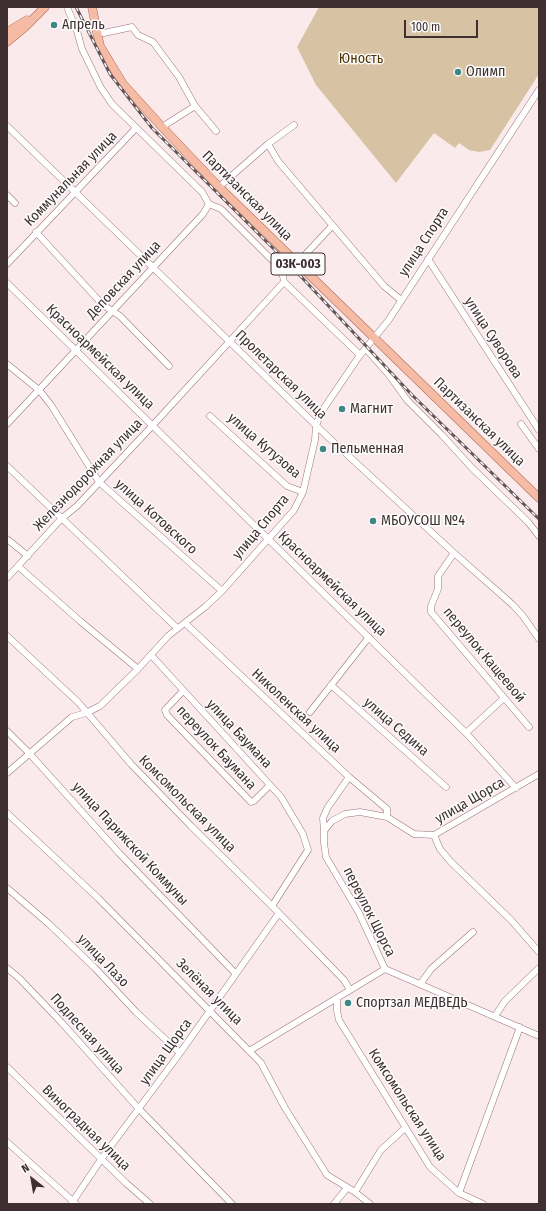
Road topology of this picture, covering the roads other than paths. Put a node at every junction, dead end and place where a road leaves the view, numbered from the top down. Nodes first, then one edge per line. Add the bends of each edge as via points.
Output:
1 (44, 7) edge
2 (67, 7) edge
3 (92, 7) edge
4 (7, 32) edge
5 (96, 32) junction
6 (7, 42) edge
7 (539, 90) edge
8 (195, 106) junction
9 (294, 125) dead end
10 (7, 126) edge
11 (162, 127) junction
12 (136, 128) junction
13 (216, 131) dead end
14 (268, 144) junction
15 (219, 187) junction
16 (75, 193) junction
17 (7, 195) edge
18 (15, 203) dead end
19 (209, 204) junction
20 (332, 226) junction
21 (36, 232) junction
22 (304, 256) dead end
23 (428, 259) junction
24 (7, 264) edge
25 (152, 267) junction
26 (284, 282) junction
27 (7, 283) edge
28 (401, 300) junction
29 (112, 310) junction
30 (374, 339) junction
31 (230, 342) junction
32 (366, 349) junction
33 (75, 350) junction
34 (360, 355) junction
35 (7, 364) edge
36 (169, 366) dead end
37 (39, 390) junction
38 (210, 416) dead end
39 (7, 424) edge
40 (521, 424) dead end
41 (316, 425) junction
42 (154, 426) junction
43 (539, 430) edge
44 (539, 449) edge
45 (7, 466) edge
46 (99, 482) junction
47 (303, 492) junction
48 (539, 498) edge
49 (61, 519) junction
50 (539, 536) edge
51 (7, 539) edge
52 (269, 539) junction
53 (454, 553) junction
54 (28, 556) junction
55 (19, 567) junction
56 (7, 578) edge
57 (222, 591) junction
58 (185, 623) junction
59 (178, 628) junction
60 (7, 636) edge
61 (368, 637) junction
62 (539, 639) edge
63 (152, 655) junction
64 (138, 669) junction
65 (331, 685) junction
66 (183, 691) junction
67 (504, 698) junction
68 (310, 712) dead end
69 (86, 713) junction
70 (529, 727) dead end
71 (7, 731) edge
72 (466, 733) junction
73 (29, 753) junction
74 (7, 773) edge
75 (539, 774) edge
76 (350, 777) junction
77 (270, 785) junction
78 (446, 787) dead end
79 (516, 788) junction
80 (7, 813) edge
81 (387, 817) junction
82 (324, 831) junction
83 (434, 835) junction
84 (7, 888) edge
85 (272, 906) junction
86 (279, 913) junction
87 (473, 932) dead end
88 (539, 952) edge
89 (7, 968) edge
90 (539, 968) edge
91 (385, 969) junction
92 (235, 973) junction
93 (421, 983) junction
94 (350, 990) junction
95 (337, 998) junction
96 (210, 1011) junction
97 (495, 1016) junction
98 (520, 1027) junction
99 (539, 1036) edge
100 (249, 1051) junction
101 (180, 1053) junction
102 (7, 1067) edge
103 (139, 1109) junction
104 (405, 1128) junction
105 (7, 1142) edge
106 (102, 1158) junction
107 (347, 1188) junction
108 (355, 1192) junction
109 (459, 1193) junction
110 (74, 1203) edge
111 (150, 1204) edge
112 (232, 1204) edge
113 (334, 1204) edge
114 (370, 1204) edge
115 (483, 1204) edge

1 - 4 main road
1 - 6 main road
2 - 12 street, Партизанская улица via 82,49 101,88 112,104
3 - 5 main road, Партизанская улица / 03К-003
5 - 8 street via 132,28 138,35 153,42 179,77
5 - 11 main road, Партизанская улица / 03К-003 via 100,46 123,84
7 - 23 street, улица Спорта
8 - 11 street
8 - 13 street
9 - 14 street
10 - 16 street, Пролетарская улица
11 - 15 main road, Партизанская улица / 03К-003
12 - 16 street, Коммунальная улица
12 - 19 street, Партизанская улица via 202,192
14 - 15 street
14 - 20 street via 278,161
15 - 30 main road, Партизанская улица / 03К-003
16 - 21 street, Коммунальная улица
16 - 25 street, Пролетарская улица
17 - 18 street
19 - 25 street, Деповская улица via 203,214
19 - 26 street, Партизанская улица via 221,209 277,265
20 - 22 street
20 - 28 street via 384,286
21 - 24 street, Коммунальная улица
21 - 29 street via 103,305
23 - 28 street, улица Спорта
23 - 43 street, улица Суворова
25 - 29 street, Деповская улица
25 - 31 street, Пролетарская улица
26 - 31 street, Железнодорожная улица
26 - 34 street, Партизанская улица
27 - 33 street, Красноармейская улица
28 - 30 street, улица Спорта
29 - 33 street, Деповская улица
29 - 36 street
30 - 32 street, улица Спорта
30 - 48 main road, Партизанская улица / 03К-003
31 - 41 street, Пролетарская улица
31 - 42 street, Железнодорожная улица
32 - 34 street, улица Спорта
32 - 50 street via 407,400
33 - 37 street, Деповская улица
33 - 42 street, Красноармейская улица
34 - 41 street, улица Спорта via 322,411
35 - 37 street, улица Котовского
37 - 39 street, Деповская улица
37 - 46 street, улица Котовского
38 - 47 street, улица Кутузова via 287,486
40 - 44 street
41 - 47 street, улица Спорта
41 - 53 street, Пролетарская улица
42 - 46 street, Железнодорожная улица
42 - 52 street, Красноармейская улица
45 - 49 street
46 - 49 street, Железнодорожная улица
46 - 57 street, улица Котовского
47 - 52 street, улица Спорта via 294,510
49 - 54 street, Железнодорожная улица
49 - 59 street
51 - 54 street
52 - 57 street, улица Спорта
52 - 61 street, Красноармейская улица
53 - 62 street, Пролетарская улица via 513,605
53 - 67 street, переулок Кащеевой via 438,576 438,589 431,612
54 - 55 street, Железнодорожная улица
55 - 56 street, Железнодорожная улица
55 - 64 street
57 - 58 street, улица Спорта
58 - 59 street, улица Спорта
58 - 76 street, Николенская улица
59 - 63 street, улица Спорта
60 - 69 street, Комсомольская улица via 78,702
61 - 65 street
61 - 72 street, Красноармейская улица
63 - 64 street, улица Спорта
63 - 66 street, улица Баумана
64 - 69 street, улица Спорта via 100,706
65 - 68 street
65 - 78 street, улица Седина
66 - 77 street, улица Баумана
66 - 77 street, переулок Баумана via 165,710 167,715 251,802
67 - 70 street, переулок Кащеевой
67 - 72 street
69 - 73 street, улица Спорта via 72,717
69 - 85 street, Комсомольская улица via 131,764
71 - 73 street, улица Парижской Коммуны
72 - 79 street, Красноармейская улица
73 - 74 street, улица Спорта
73 - 92 street, улица Парижской Коммуны via 119,853
75 - 79 street, улица Щорса
76 - 81 street, Николенская улица via 387,809
76 - 82 street via 328,806 323,818
77 - 85 street, улица Баумана via 281,797 303,834 308,850
79 - 83 street, улица Щорса
80 - 96 street, Зелёная улица via 98,898
81 - 82 street, улица Щорса via 360,812 345,814 332,821
81 - 83 street, улица Щорса via 414,834
82 - 91 street, переулок Щорса via 326,857 359,913
83 - 88 street via 451,862 511,920
84 - 101 street, улица Лазо via 49,924
85 - 86 street, Комсомольская улица
86 - 92 street, улица Щорса
86 - 94 street, Комсомольская улица via 344,980
87 - 93 street via 431,969
89 - 103 street, Подлесная улица via 62,1023
90 - 97 street via 505,1001
91 - 93 street, переулок Щорса
91 - 94 street
92 - 96 street, улица Щорса
93 - 97 street, переулок Щорса
94 - 95 street
95 - 100 street
95 - 104 street, Комсомольская улица via 339,1020
96 - 100 street, Зелёная улица
96 - 101 street, улица Щорса
97 - 98 street, переулок Щорса
98 - 99 street, переулок Щорса
98 - 109 street
100 - 107 street, Зелёная улица via 261,1063 284,1108 327,1175
101 - 103 street, улица Щорса
102 - 106 street, Виноградная улица
103 - 106 street, улица Щорса
103 - 112 street, Подлесная улица
104 - 108 street via 381,1150
104 - 109 street, Комсомольская улица via 430,1168
105 - 110 street
106 - 110 street, улица Щорса
106 - 111 street, Виноградная улица
107 - 108 street, Зелёная улица
107 - 113 street
108 - 114 street, Зелёная улица
109 - 115 street, Комсомольская улица

